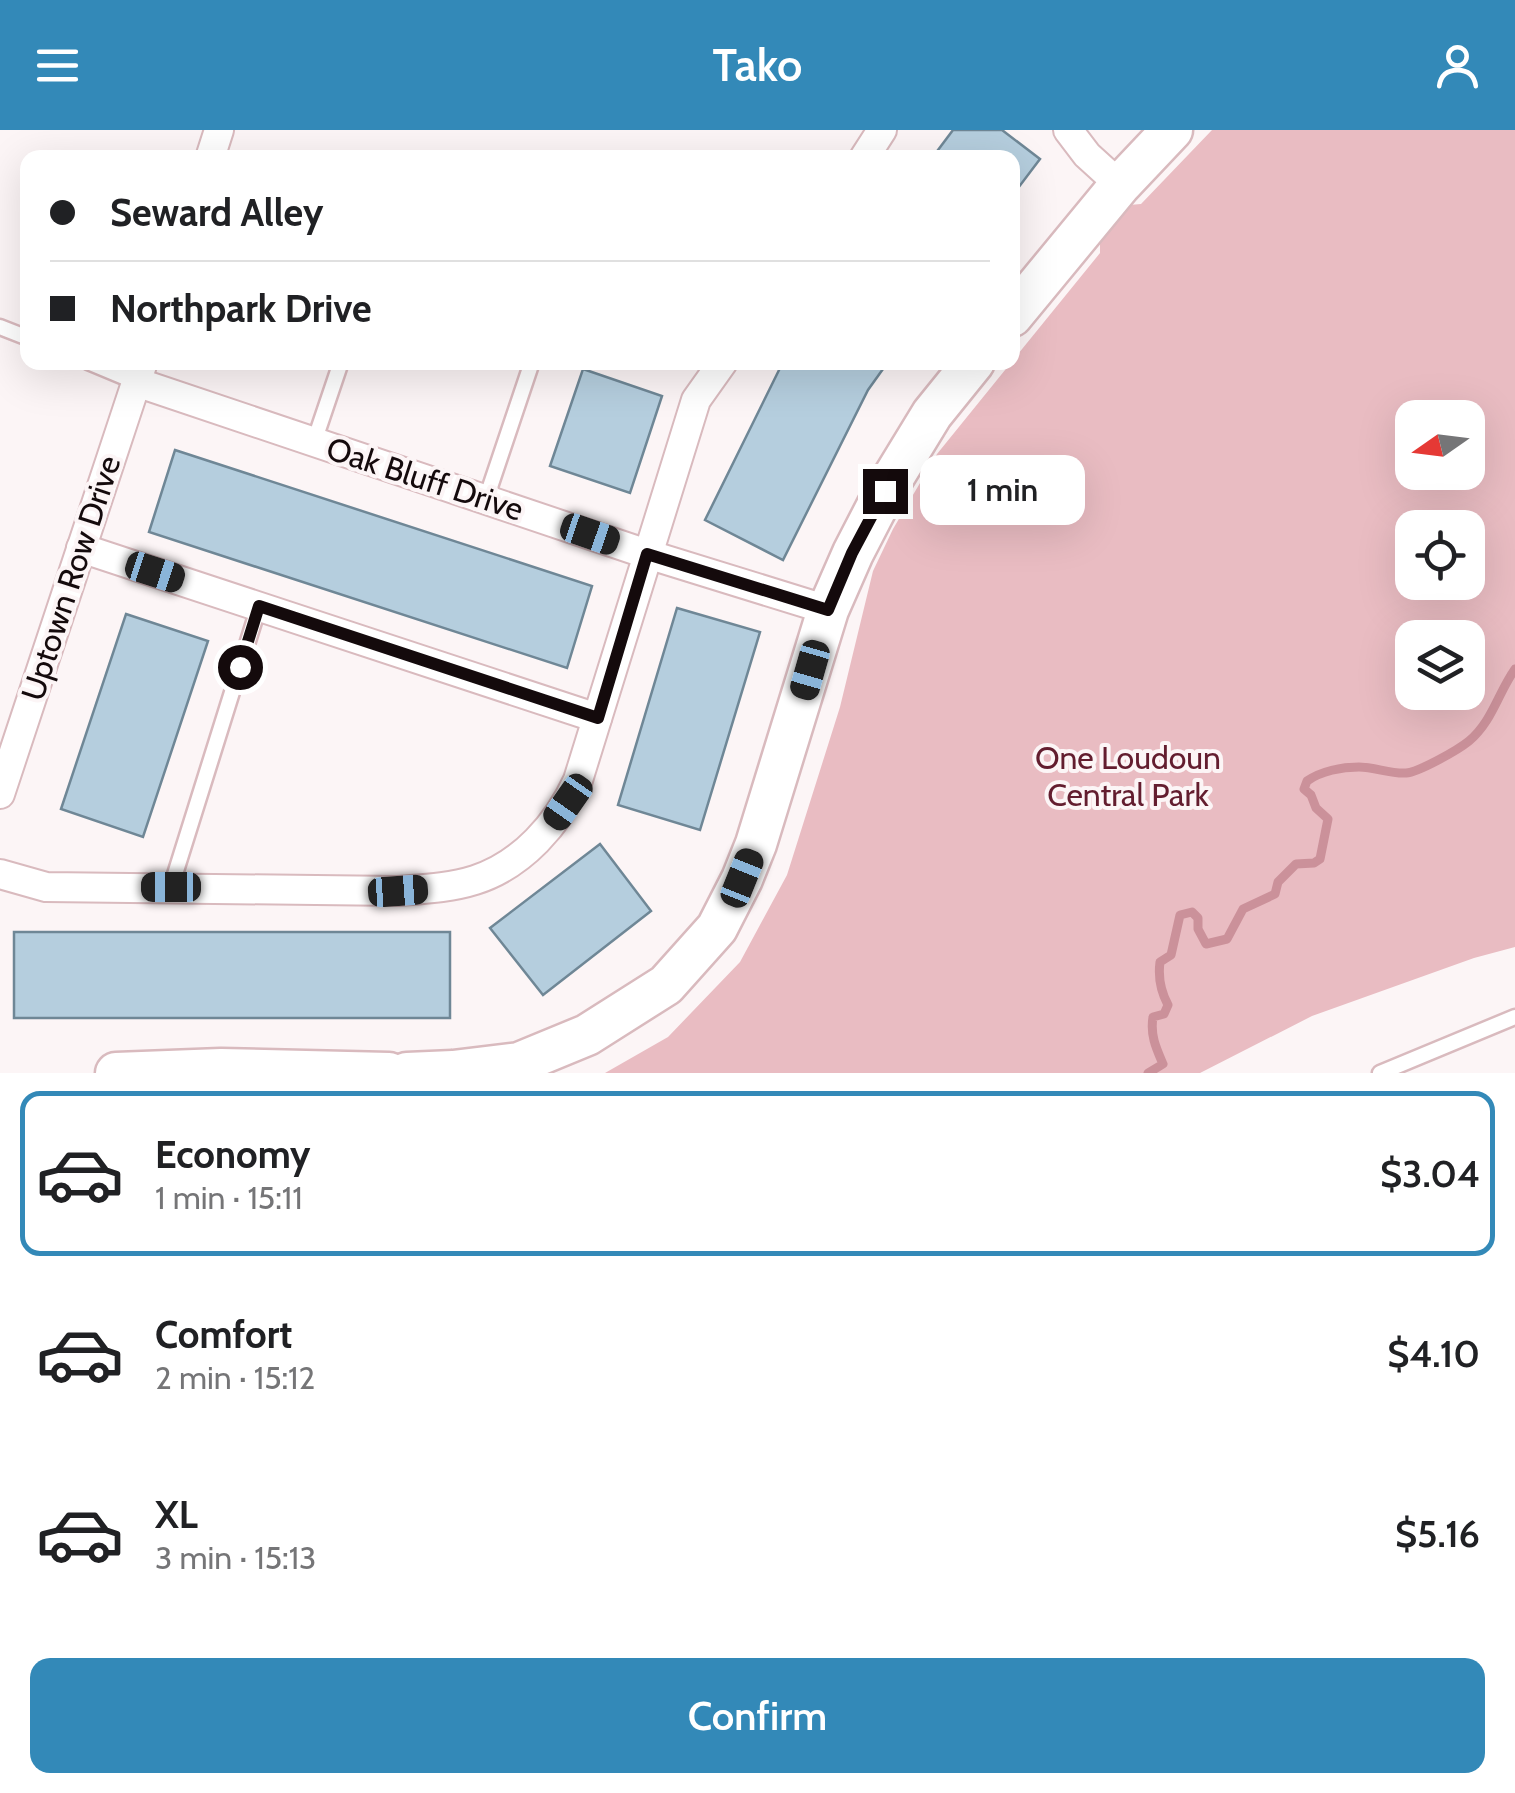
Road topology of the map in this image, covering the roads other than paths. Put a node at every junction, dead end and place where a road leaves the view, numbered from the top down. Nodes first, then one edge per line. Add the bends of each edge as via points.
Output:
1 (1068, 130) edge
2 (1172, 130) edge
3 (1120, 184) junction
4 (1020, 306) edge
5 (339, 370) edge
6 (529, 370) edge
7 (717, 370) edge
8 (968, 370) edge
9 (140, 372) edge
10 (314, 442) junction
11 (486, 499) junction
12 (82, 548) junction
13 (647, 554) junction
14 (259, 606) junction
15 (828, 610) junction
16 (598, 718) junction
17 (0, 794) edge
18 (0, 874) edge
19 (171, 887) junction
20 (1515, 1017) edge
21 (116, 1073) edge
22 (389, 1073) edge
23 (407, 1073) edge
24 (1380, 1073) edge

1 - 3 street
2 - 3 street
3 - 4 street
5 - 10 lane
6 - 11 lane
7 - 13 street via 696,400
8 - 15 street via 885,491
9 - 10 street, Oak Bluff Drive
9 - 12 street, Uptown Row Drive
10 - 11 street, Oak Bluff Drive
11 - 13 street, Oak Bluff Drive
12 - 14 street
12 - 17 street, Uptown Row Drive
13 - 15 street, Oak Bluff Drive
13 - 16 street
14 - 16 street
14 - 19 lane
15 - 23 street via 742,878 717,928 666,985 587,1035 519,1063
16 - 19 street via 578,780 551,826 502,869 474,881 398,891
18 - 19 street via 46,887
20 - 24 lane
21 - 22 street

